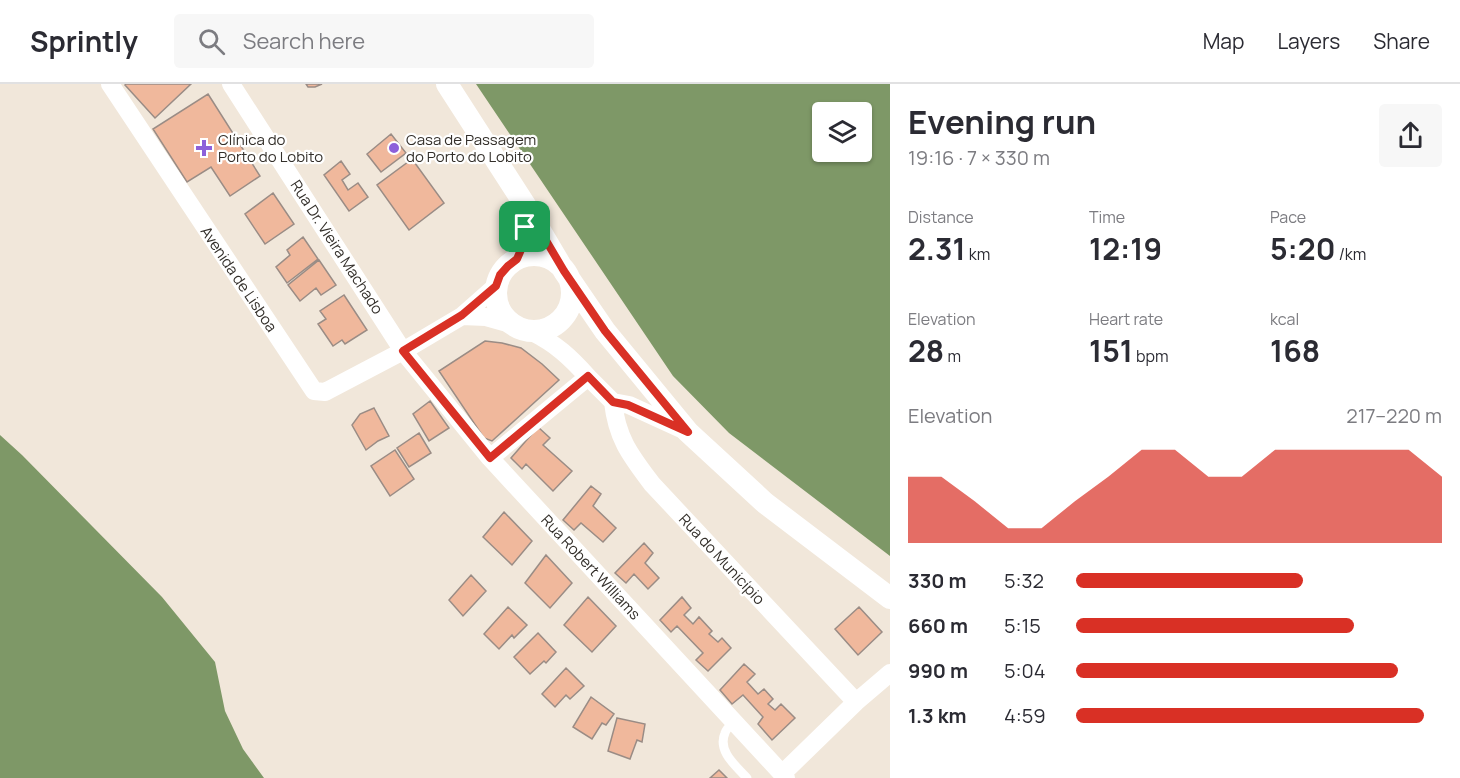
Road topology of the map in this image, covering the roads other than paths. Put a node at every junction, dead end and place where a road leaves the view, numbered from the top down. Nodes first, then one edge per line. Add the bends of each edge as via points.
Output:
1 (110, 84) edge
2 (231, 84) edge
3 (447, 84) edge
4 (525, 205) junction
5 (517, 259) junction
6 (564, 271) junction
7 (496, 286) junction
8 (462, 315) junction
9 (521, 328) junction
10 (403, 351) junction
11 (588, 376) junction
12 (613, 402) junction
13 (688, 432) junction
14 (490, 458) junction
15 (890, 598) edge
16 (890, 673) edge
17 (856, 702) junction
18 (734, 722) junction
19 (784, 776) edge
20 (747, 778) edge

1 - 10 street, Avenida de Lisboa via 314,391 325,392
2 - 10 street, Rua Dr. Vieira Machado
3 - 4 street
4 - 5 street via 523,245
4 - 6 street
5 - 6 street via 543,256
5 - 7 street via 500,275
6 - 9 street via 572,294 564,317 544,330
6 - 13 street via 605,331
7 - 8 street
7 - 9 street via 503,316
8 - 9 street via 486,316
8 - 10 street
9 - 11 street via 550,341
10 - 14 street, Rua Robert Williams
11 - 12 street
11 - 14 street
12 - 13 street
12 - 17 street, Rua do Município via 620,436 652,484
13 - 15 street via 765,503
14 - 18 street, Rua Robert Williams
16 - 17 street
17 - 19 street
18 - 19 street, Rua Robert Williams
18 - 20 lane via 725,732 723,745 728,758

